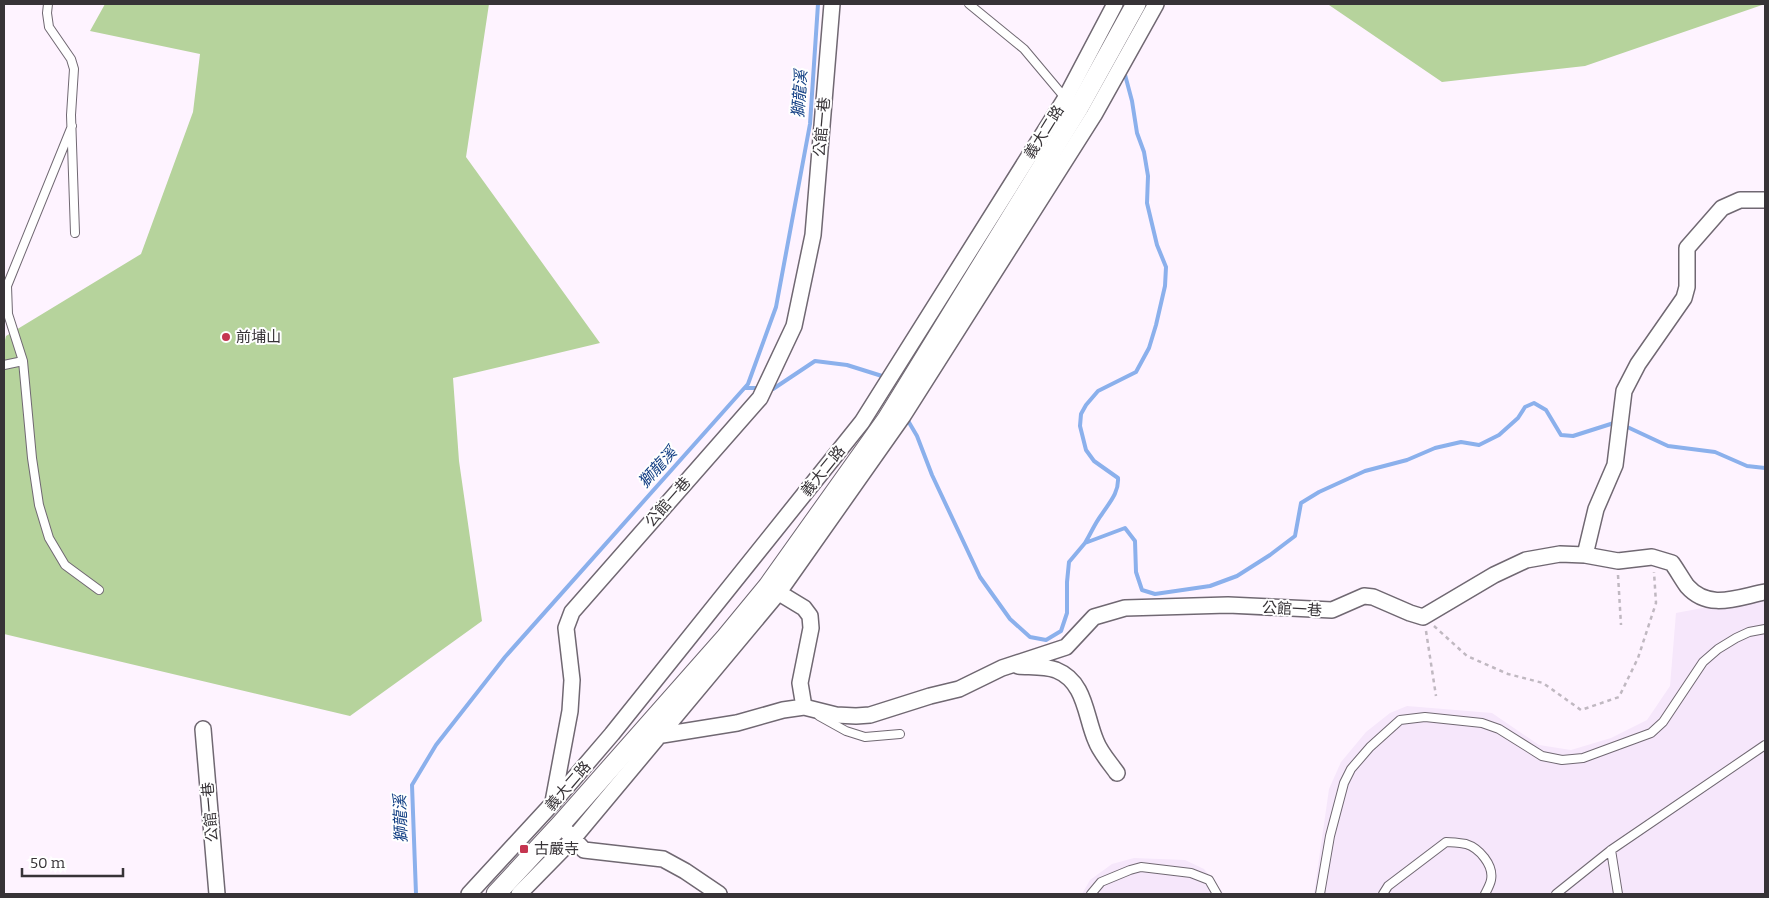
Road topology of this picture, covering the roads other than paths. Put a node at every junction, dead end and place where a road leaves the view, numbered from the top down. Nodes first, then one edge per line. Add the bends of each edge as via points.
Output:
1 (48, 4) edge
2 (832, 4) edge
3 (969, 4) edge
4 (1115, 4) edge
5 (1136, 4) edge
6 (1156, 4) edge
7 (1079, 107) junction
8 (72, 126) junction
9 (1765, 200) edge
10 (75, 233) dead end
11 (24, 361) junction
12 (4, 365) edge
13 (1585, 555) junction
14 (773, 589) junction
15 (99, 590) dead end
16 (1765, 592) edge
17 (1765, 629) edge
18 (1002, 668) junction
19 (804, 707) junction
20 (203, 729) dead end
21 (900, 734) dead end
22 (660, 736) junction
23 (635, 740) junction
24 (1765, 746) edge
25 (1117, 773) dead end
26 (552, 804) junction
27 (560, 825) junction
28 (573, 839) junction
29 (1611, 850) junction
30 (217, 894) edge
31 (469, 894) edge
32 (496, 894) edge
33 (519, 894) edge
34 (719, 894) edge
35 (1092, 894) edge
36 (1217, 894) edge
37 (1320, 894) edge
38 (1383, 894) edge
39 (1485, 894) edge
40 (1556, 894) edge
41 (1618, 894) edge

1 - 8 lane via 50,27 74,69
2 - 26 street, 公館一巷 via 813,235 794,326 760,398 572,612 566,628 572,680 570,710
3 - 7 lane via 1024,48
4 - 7 street, 義大二路
5 - 7 street, 義大二路
6 - 7 street, 義大二路
7 - 14 street, 義大二路 via 887,419
7 - 26 street, 義大二路 via 862,422
8 - 10 lane
8 - 11 lane via 7,286 8,314
9 - 13 street via 1740,200 1722,208 1687,248 1684,298 1638,364 1624,391 1615,465 1596,509
11 - 12 lane
11 - 15 lane via 32,458 39,505 49,538 65,565
13 - 16 street via 1618,561 1652,558 1672,563 1697,595 1718,602
13 - 18 street, 公館一巷 via 1560,554 1526,560 1494,575 1424,617 1364,596 1332,610 1228,605 1125,608 1094,617 1066,648
14 - 19 street via 804,608 810,616 811,628 800,683
14 - 22 street, 義大二路
14 - 23 street, 義大二路
17 - 37 lane via 1749,632 1718,648 1703,662 1663,722 1651,733 1583,758 1562,760 1542,756 1499,729 1482,723 1425,717 1400,720 1370,747 1351,769 1344,784 1330,836
18 - 19 street, 公館一巷 via 959,689 870,715 836,715
18 - 25 street via 1046,668 1057,670 1071,679 1078,687 1096,742
19 - 21 lane via 864,738
19 - 22 street, 公館一巷 via 738,723
20 - 30 street, 公館一巷
22 - 23 street, 公館一巷
22 - 28 street, 義大二路
23 - 27 street, 義大二路
24 - 29 lane
26 - 27 street
26 - 31 street, 義大二路
27 - 28 street
27 - 32 street, 義大二路
28 - 33 street, 義大二路
28 - 34 street via 584,850 663,859
29 - 40 lane
29 - 41 lane
35 - 36 lane via 1101,882 1141,867 1191,872 1209,880
38 - 39 lane via 1388,886 1446,842 1467,844 1485,859 1492,878

